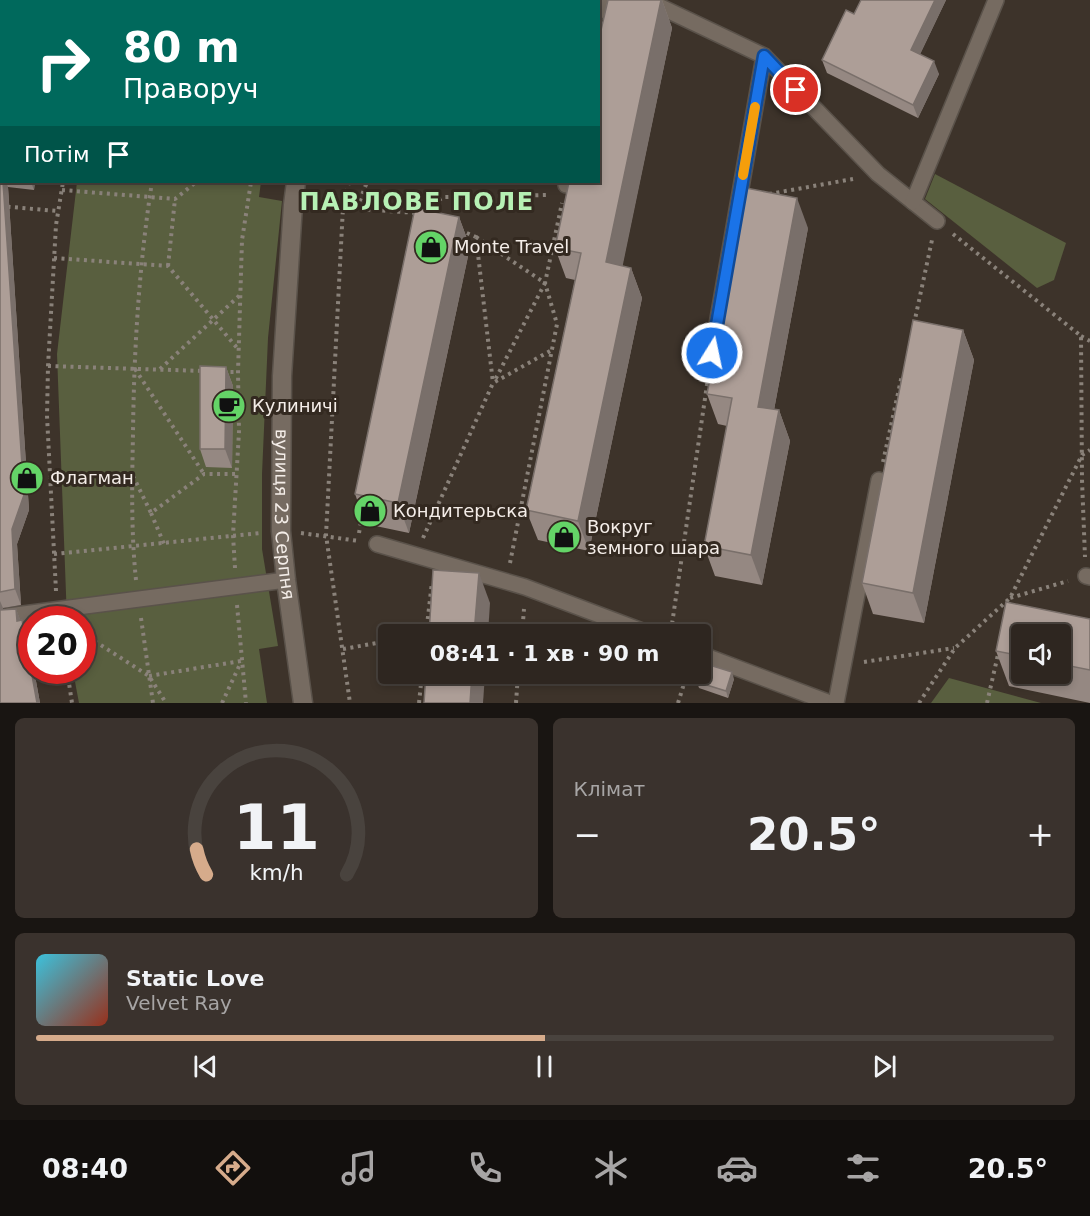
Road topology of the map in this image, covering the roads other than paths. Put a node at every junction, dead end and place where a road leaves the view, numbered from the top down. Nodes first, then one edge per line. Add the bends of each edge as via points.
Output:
1 (646, 0) edge
2 (996, 0) edge
3 (764, 56) junction
4 (296, 183) edge
5 (912, 202) junction
6 (937, 221) road end
7 (712, 353) edge
8 (879, 480) edge
9 (377, 544) road end
10 (286, 580) junction
11 (8, 616) edge
12 (623, 624) edge
13 (711, 658) edge
14 (303, 703) edge
15 (830, 703) edge
16 (836, 703) edge

1 - 3 lane
2 - 5 lane
3 - 5 lane via 878,174
3 - 7 lane
4 - 10 street, вулиця 23 Серпня via 282,376 281,531
5 - 6 lane
8 - 16 lane
9 - 12 lane via 506,581
10 - 11 lane
10 - 14 street, вулиця 23 Серпня
13 - 15 lane

